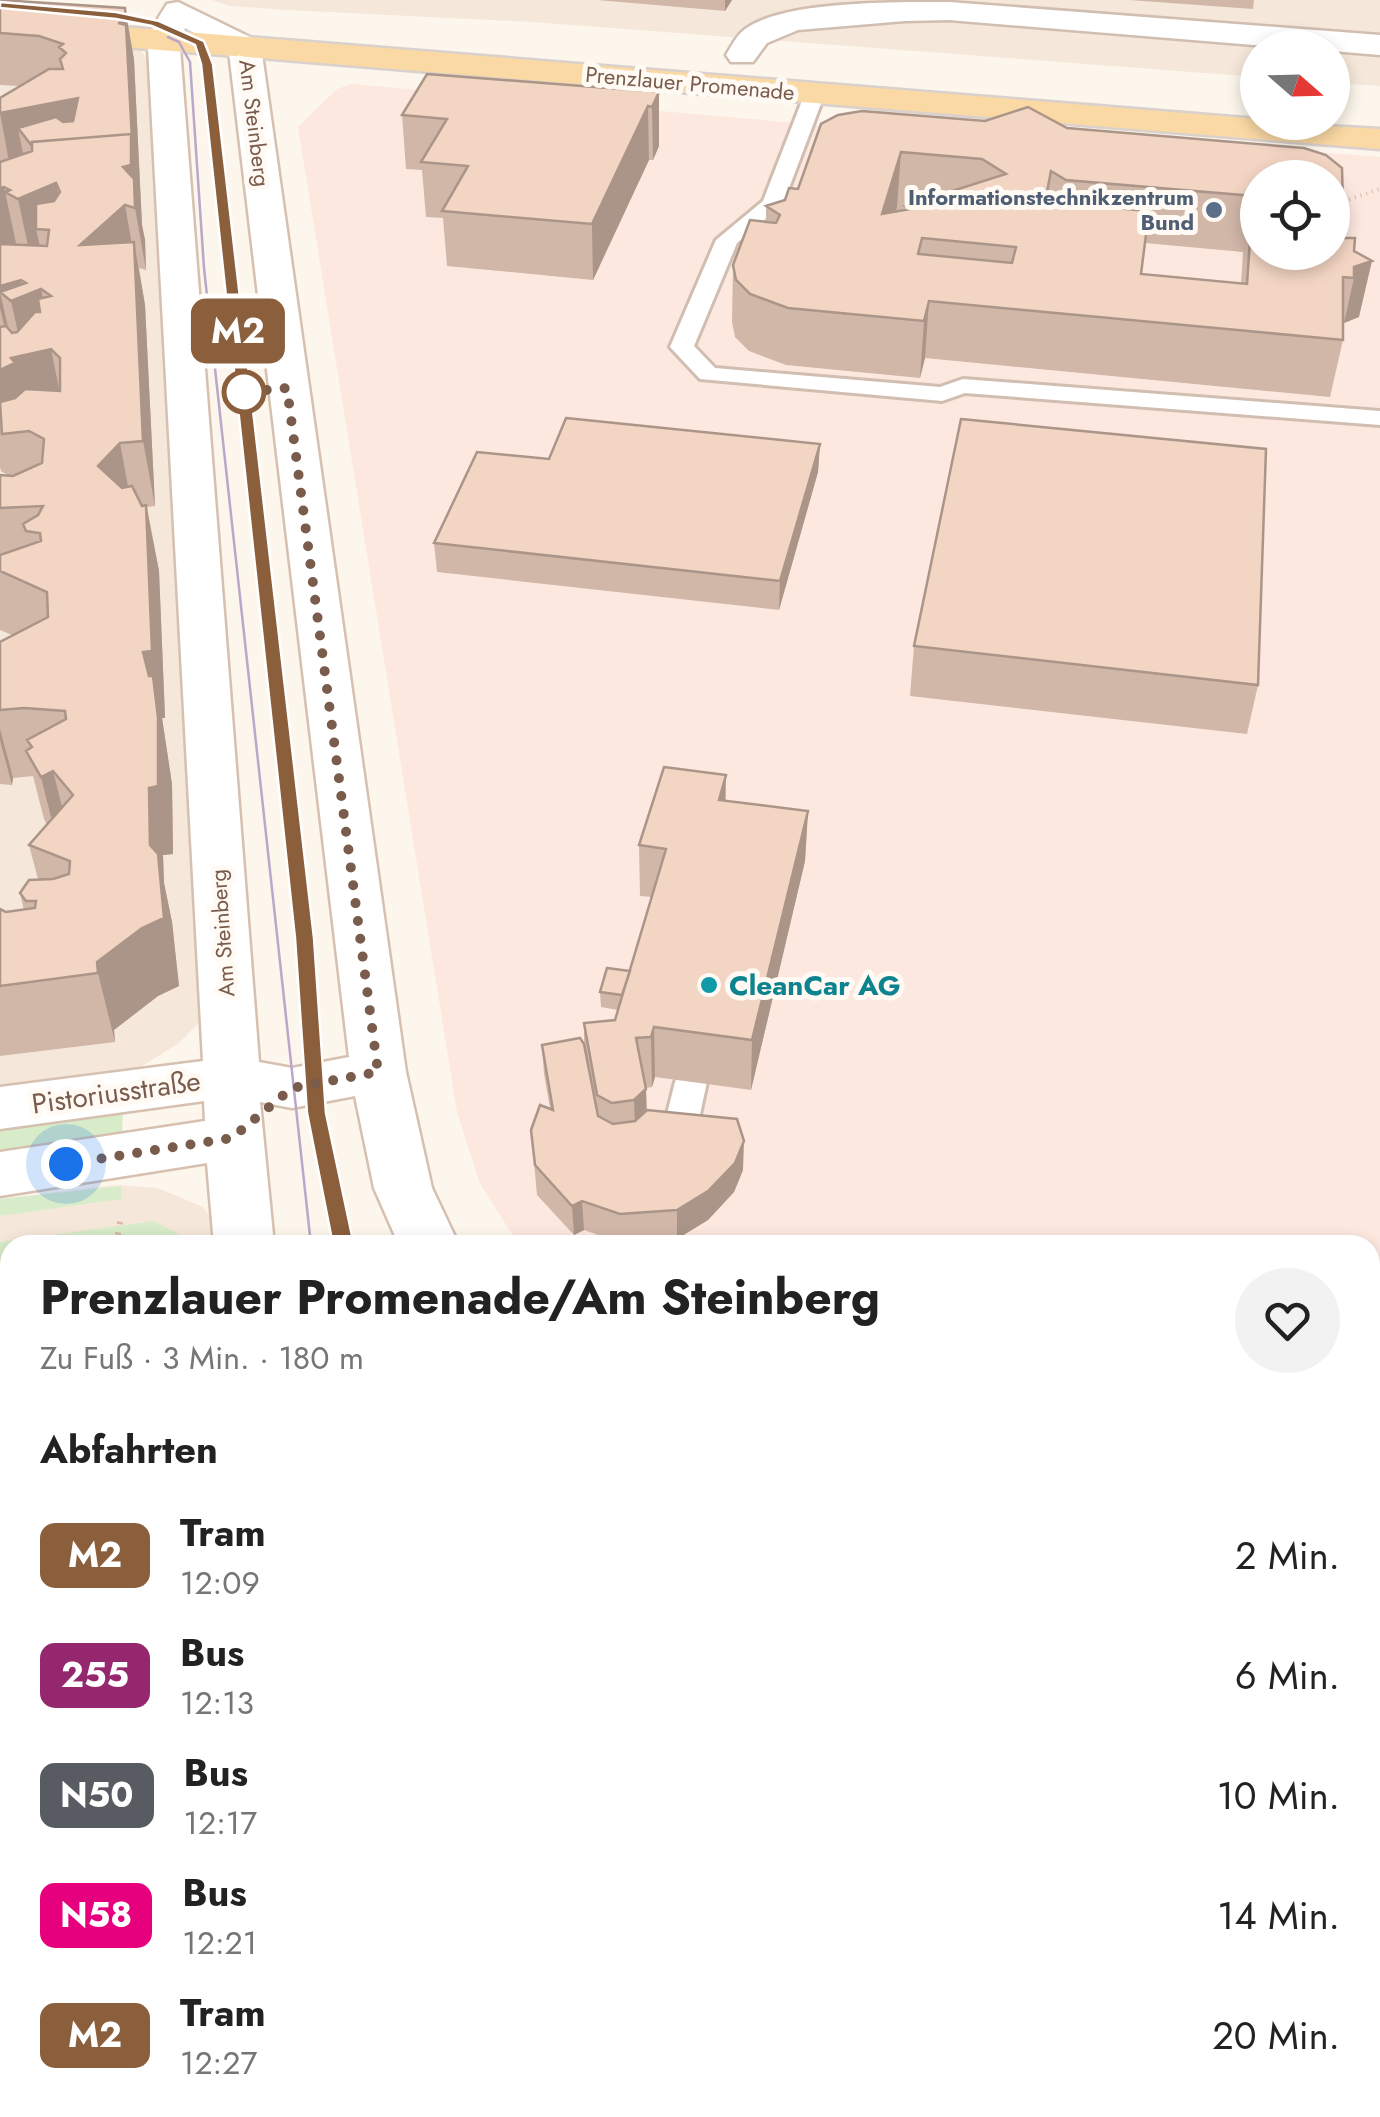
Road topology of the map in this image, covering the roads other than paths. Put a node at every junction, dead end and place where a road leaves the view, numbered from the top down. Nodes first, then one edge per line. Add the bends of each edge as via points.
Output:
1 (177, 6) edge
2 (145, 7) dead end
3 (832, 8) edge
4 (0, 27) edge
5 (513, 37) dead end
6 (163, 41) junction
7 (1380, 45) edge
8 (245, 47) junction
9 (703, 52) dead end
10 (742, 55) junction
11 (780, 58) dead end
12 (1118, 83) dead end
13 (815, 93) junction
14 (1113, 117) junction
15 (1380, 139) edge
16 (1380, 418) edge
17 (378, 1072) junction
18 (232, 1077) junction
19 (691, 1082) edge
20 (292, 1088) junction
21 (0, 1108) edge
22 (232, 1138) junction
23 (677, 1142) edge
24 (0, 1174) edge
25 (243, 1235) edge
26 (424, 1235) edge

1 - 2 main road
1 - 5 main road
1 - 6 main road
1 - 8 main road, Am Steinberg
3 - 7 main road, Prenzlauer Promenade via 1322,28
3 - 10 main road, Prenzlauer Promenade via 756,36
4 - 6 main road, Prenzlauer Promenade
6 - 8 main road, Prenzlauer Promenade
6 - 18 main road, Am Steinberg
8 - 13 main road, Prenzlauer Promenade
8 - 17 main road, Am Steinberg
9 - 10 main road, Prenzlauer Promenade
10 - 11 main road, Prenzlauer Promenade
12 - 14 main road
13 - 14 main road, Prenzlauer Promenade
13 - 16 lane via 772,204 727,240 682,347 708,374
14 - 15 main road, Prenzlauer Promenade
17 - 20 main road
17 - 26 main road, Am Steinberg via 403,1188
18 - 20 main road
18 - 21 main road, Pistoriusstraße
18 - 22 main road, Am Steinberg
19 - 23 lane
20 - 22 main road
22 - 24 main road
22 - 25 main road, Am Steinberg

